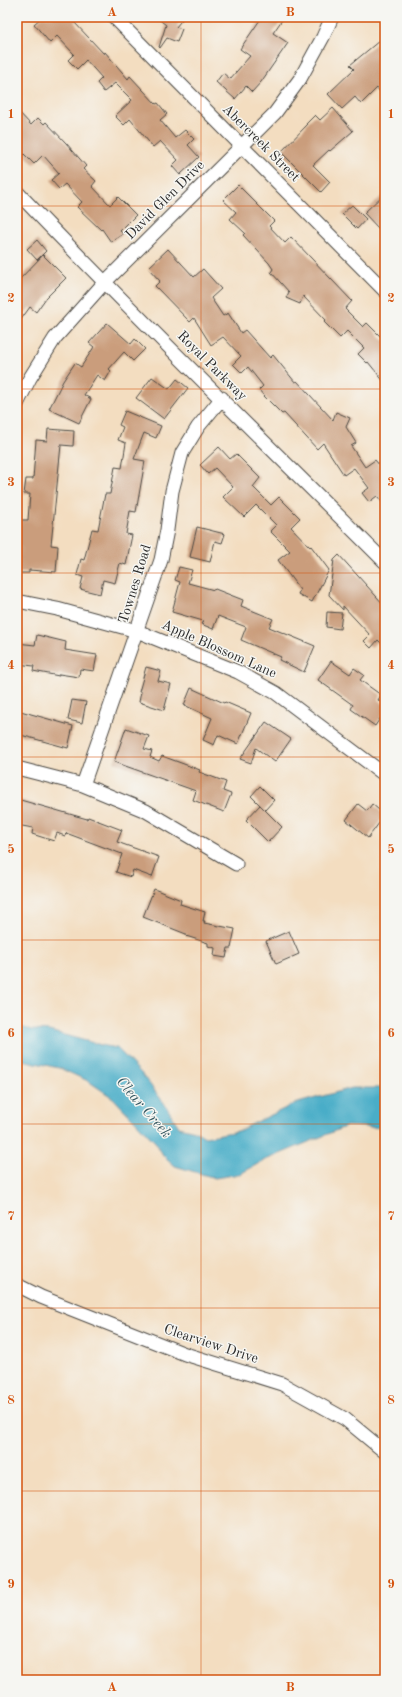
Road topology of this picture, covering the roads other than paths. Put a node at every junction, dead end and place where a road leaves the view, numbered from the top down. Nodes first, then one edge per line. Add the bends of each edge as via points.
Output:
1 (114, 17) edge
2 (332, 17) edge
3 (242, 146) junction
4 (17, 192) edge
5 (104, 283) junction
6 (383, 285) edge
7 (222, 398) junction
8 (17, 404) edge
9 (385, 562) edge
10 (17, 601) edge
11 (137, 631) junction
12 (17, 768) edge
13 (385, 775) edge
14 (83, 785) junction
15 (236, 864) dead end
16 (17, 1285) edge
17 (385, 1452) edge

1 - 3 street, Abercreek Street
2 - 3 street, David Glen Drive via 300,79 275,113
3 - 5 street, David Glen Drive
3 - 6 street, Abercreek Street
4 - 5 street, Royal Parkway
5 - 7 street, Royal Parkway
5 - 8 street, David Glen Drive via 55,338
7 - 9 street, Royal Parkway
7 - 11 street, Townes Road via 198,427 182,453 172,491 161,560
10 - 11 street, Apple Blossom Lane
11 - 13 street, Apple Blossom Lane via 238,672 276,693
11 - 14 street, Townes Road
12 - 14 street
14 - 15 street via 146,811
16 - 17 street, Clearview Drive via 185,1354 282,1384 345,1419

